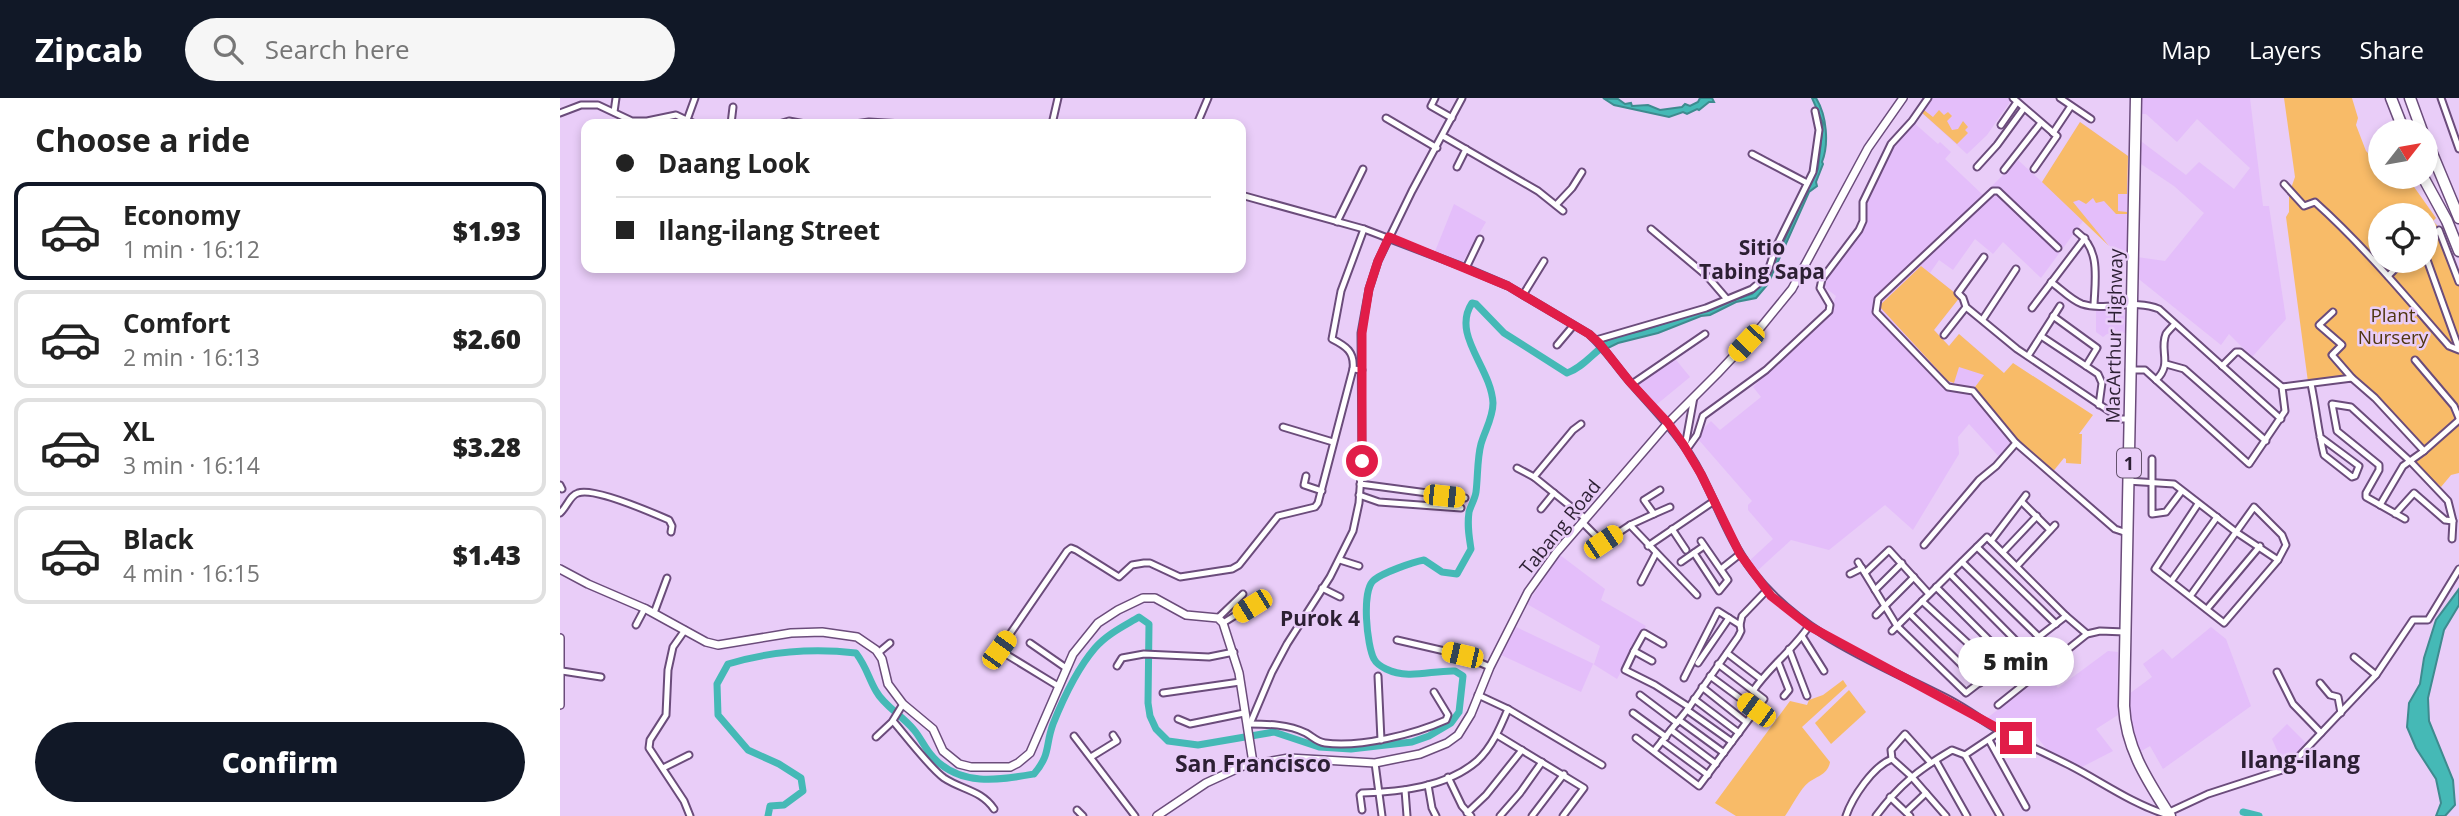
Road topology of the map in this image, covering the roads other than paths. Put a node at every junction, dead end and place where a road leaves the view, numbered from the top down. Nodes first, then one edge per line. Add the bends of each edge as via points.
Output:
1 (616, 98) edge
2 (695, 98) edge
3 (1058, 98) edge
4 (1208, 98) edge
5 (1435, 98) edge
6 (1462, 98) edge
7 (1903, 98) edge
8 (1927, 98) edge
9 (2060, 98) edge
10 (2134, 98) edge
11 (2391, 98) edge
12 (2410, 98) edge
13 (2015, 100) edge
14 (2443, 100) edge
15 (2071, 106) junction
16 (733, 107) dead end
17 (2024, 108) junction
18 (1815, 111) dead end
19 (614, 112) junction
20 (560, 113) edge
21 (662, 117) joint
22 (1385, 118) dead end
23 (1452, 118) junction
24 (628, 119) edge
25 (655, 119) edge
26 (684, 119) edge
27 (687, 119) edge
28 (732, 119) edge
29 (1053, 119) edge
30 (1199, 119) edge
31 (2091, 119) dead end
32 (2399, 119) edge
33 (2418, 119) edge
34 (2040, 124) junction
35 (2001, 125) dead end
36 (2459, 130) edge
37 (2053, 133) junction
38 (1443, 136) junction
39 (2454, 136) junction
40 (1437, 148) junction
41 (1466, 149) junction
42 (2459, 149) edge
43 (1752, 154) dead end
44 (1457, 167) dead end
45 (1977, 167) dead end
46 (2438, 168) edge
47 (1363, 169) dead end
48 (2034, 169) dead end
49 (2004, 170) dead end
50 (1582, 172) dead end
51 (1807, 183) junction
52 (2284, 184) dead end
53 (2430, 189) edge
54 (1246, 195) edge
55 (1556, 205) junction
56 (1563, 211) dead end
57 (2459, 218) edge
58 (1337, 222) junction
59 (1364, 229) junction
60 (1651, 229) dead end
61 (2438, 231) edge
62 (2077, 232) dead end
63 (1389, 237) junction
64 (2085, 238) junction
65 (1480, 239) dead end
66 (2058, 248) dead end
67 (2459, 251) edge
68 (1984, 257) dead end
69 (1544, 261) dead end
70 (1466, 268) junction
71 (2016, 270) dead end
72 (2391, 273) edge
73 (2432, 273) edge
74 (2388, 276) junction
75 (2051, 282) junction
76 (2459, 282) edge
77 (1523, 295) junction
78 (1726, 298) junction
79 (2130, 304) junction
80 (2094, 305) junction
81 (2060, 306) dead end
82 (1966, 307) junction
83 (2032, 307) dead end
84 (2333, 312) dead end
85 (2053, 316) junction
86 (1983, 319) junction
87 (2174, 325) junction
88 (1573, 326) junction
89 (1705, 334) dead end
90 (1944, 335) dead end
91 (2041, 336) junction
92 (1598, 342) junction
93 (1557, 345) dead end
94 (2459, 350) edge
95 (2028, 356) junction
96 (2415, 359) dead end
97 (2166, 364) junction
98 (2086, 366) junction
99 (2222, 366) junction
100 (1353, 369) junction
101 (1362, 370) junction
102 (2129, 370) junction
103 (2352, 378) junction
104 (2156, 380) junction
105 (1632, 384) junction
106 (2311, 384) junction
107 (2282, 387) junction
108 (1695, 396) junction
109 (2332, 404) junction
110 (2099, 405) junction
111 (2316, 407) junction
112 (2128, 419) junction
113 (2281, 419) junction
114 (2459, 419) edge
115 (1668, 423) junction
116 (1581, 424) dead end
117 (1283, 427) dead end
118 (2320, 437) junction
119 (2266, 441) junction
120 (1333, 442) junction
121 (2016, 443) junction
122 (1685, 446) junction
123 (2424, 451) junction
124 (2152, 459) dead end
125 (2411, 461) junction
126 (1517, 468) dead end
127 (1306, 477) dead end
128 (1534, 477) junction
129 (2126, 481) junction
130 (2151, 482) junction
131 (1360, 484) junction
132 (1660, 490) dead end
133 (1322, 491) junction
134 (2181, 492) junction
135 (1554, 493) junction
136 (1359, 495) junction
137 (2026, 495) dead end
138 (1465, 498) dead end
139 (1714, 501) junction
140 (2022, 502) junction
141 (2199, 504) junction
142 (2380, 505) junction
143 (1670, 507) dead end
144 (1461, 508) dead end
145 (1541, 509) dead end
146 (560, 513) edge
147 (1654, 514) junction
148 (2395, 514) junction
149 (2037, 516) junction
150 (2217, 517) junction
151 (2405, 519) dead end
152 (1584, 520) junction
153 (2453, 521) junction
154 (1630, 525) junction
155 (1672, 529) junction
156 (671, 532) dead end
157 (2236, 532) junction
158 (2125, 533) junction
159 (2452, 539) dead end
160 (1991, 541) junction
161 (1924, 545) dead end
162 (2260, 545) junction
163 (1648, 546) junction
164 (1977, 547) junction
165 (1685, 550) dead end
166 (2003, 552) junction
167 (1656, 553) junction
168 (1694, 553) junction
169 (1740, 554) junction
170 (1340, 560) junction
171 (2278, 560) junction
172 (1681, 562) dead end
173 (1857, 562) dead end
174 (1962, 562) junction
175 (1902, 563) junction
176 (1359, 566) dead end
177 (2017, 566) junction
178 (560, 569) edge
179 (1721, 569) junction
180 (2459, 569) edge
181 (1864, 570) junction
182 (2024, 573) junction
183 (1850, 574) dead end
184 (1950, 574) junction
185 (1914, 577) junction
186 (667, 578) dead end
187 (2172, 580) junction
188 (1641, 582) dead end
189 (2014, 583) junction
190 (1937, 587) junction
191 (1322, 588) junction
192 (1767, 590) junction
193 (1875, 590) junction
194 (1243, 594) dead end
195 (1929, 594) junction
196 (1697, 595) dead end
197 (2191, 595) junction
198 (1340, 597) dead end
199 (1922, 601) junction
200 (1252, 606) dead end
201 (1885, 606) junction
202 (645, 608) junction
203 (2207, 608) junction
204 (654, 613) junction
205 (1910, 614) junction
206 (1877, 615) dead end
207 (2066, 616) junction
208 (1729, 618) junction
209 (1221, 620) junction
210 (2056, 624) junction
211 (636, 625) dead end
212 (1740, 625) junction
213 (1809, 626) junction
214 (1897, 626) junction
215 (685, 630) junction
216 (1892, 631) dead end
217 (2123, 632) junction
218 (2087, 634) junction
219 (1802, 636) junction
220 (2039, 637) junction
221 (560, 638) edge
222 (1397, 640) dead end
223 (890, 643) dead end
224 (1030, 643) dead end
225 (1663, 644) dead end
226 (1789, 649) junction
227 (2024, 649) junction
228 (1634, 651) junction
229 (1234, 652) junction
230 (878, 653) junction
231 (1727, 653) junction
232 (2354, 657) dead end
233 (1652, 661) dead end
234 (2010, 661) junction
235 (1778, 662) junction
236 (1698, 663) dead end
237 (1718, 664) junction
238 (1117, 666) dead end
239 (1490, 667) junction
240 (1066, 668) junction
241 (1997, 670) junction
242 (562, 671) edge
243 (1824, 671) dead end
244 (2277, 672) dead end
245 (2376, 675) junction
246 (1710, 676) junction
247 (601, 677) dead end
248 (1378, 677) dead end
249 (1684, 678) dead end
250 (1761, 679) junction
251 (1240, 682) junction
252 (1980, 683) junction
253 (2320, 683) dead end
254 (1058, 685) junction
255 (1702, 687) junction
256 (1753, 691) junction
257 (1434, 692) dead end
258 (1163, 693) dead end
259 (1478, 695) junction
260 (1640, 695) dead end
261 (1784, 696) dead end
262 (1807, 696) dead end
263 (1693, 699) junction
264 (560, 705) edge
265 (903, 705) junction
266 (1998, 705) dead end
267 (1508, 709) junction
268 (1688, 709) junction
269 (1756, 710) junction
270 (1244, 713) junction
271 (1633, 713) dead end
272 (2341, 713) junction
273 (894, 718) junction
274 (1178, 719) dead end
275 (1678, 721) junction
276 (1746, 722) junction
277 (1248, 724) junction
278 (1671, 730) junction
279 (2001, 731) junction
280 (1739, 733) junction
281 (2320, 733) junction
282 (1497, 734) junction
283 (1113, 735) dead end
284 (1074, 736) dead end
285 (876, 737) dead end
286 (1636, 738) dead end
287 (1664, 739) junction
288 (1381, 740) junction
289 (1989, 740) junction
290 (1732, 742) junction
291 (1521, 750) junction
292 (1654, 751) junction
293 (1724, 753) junction
294 (690, 755) dead end
295 (1965, 755) junction
296 (1091, 757) junction
297 (1892, 759) junction
298 (1542, 762) junction
299 (1933, 762) junction
300 (1253, 763) junction
301 (1375, 763) junction
302 (1716, 764) junction
303 (1602, 765) dead end
304 (663, 768) junction
305 (1564, 774) junction
306 (1708, 775) junction
307 (1911, 776) junction
308 (1448, 777) junction
309 (1428, 785) junction
310 (1405, 790) junction
311 (1378, 792) junction
312 (1926, 793) junction
313 (1890, 797) junction
314 (2026, 807) dead end
315 (994, 809) dead end
316 (1077, 810) dead end
317 (1362, 810) dead end
318 (1469, 814) edge
319 (1908, 814) edge
320 (2168, 815) edge
321 (690, 816) edge
322 (1083, 816) edge
323 (1135, 816) edge
324 (1157, 816) edge
325 (1382, 816) edge
326 (1407, 816) edge
327 (1436, 816) edge
328 (1500, 816) edge
329 (1532, 816) edge
330 (1563, 816) edge
331 (1846, 816) edge
332 (1875, 816) edge
333 (1946, 816) edge
334 (1967, 816) edge
335 (2003, 816) edge

1 - 19 street
2 - 27 street
3 - 29 street
4 - 30 street
5 - 23 street via 1431,106
6 - 23 street
7 - 108 main road, Tabang Road via 1868,148 1792,289
8 - 122 street via 1891,144 1863,202 1859,230 1822,279 1820,288 1829,311 1766,370 1703,416 1698,435
9 - 15 street
10 - 79 highway, MacArthur Highway / 1
11 - 32 highway
12 - 33 highway
13 - 17 street
13 - 35 street
14 - 39 street
15 - 31 street
15 - 37 street
16 - 28 street
17 - 34 street
17 - 45 street
18 - 51 street via 1818,141
19 - 20 street via 598,105 581,105
19 - 24 street
21 - 25 street
21 - 26 street
22 - 40 street
23 - 38 street
34 - 37 street
34 - 49 street
36 - 39 street
37 - 48 street via 2057,136
38 - 40 street
38 - 41 street
39 - 42 street
40 - 63 street
41 - 44 street
41 - 55 street
43 - 51 street
46 - 57 highway
47 - 58 street
50 - 55 street
51 - 78 street via 1768,271 1752,289
52 - 74 street via 2305,206 2315,202
53 - 67 highway
54 - 58 street
55 - 56 street
58 - 59 street
59 - 63 street
59 - 100 street via 1341,291 1332,339 1351,352
60 - 78 street
61 - 76 street
62 - 64 street
63 - 70 street
63 - 101 street via 1369,289
64 - 75 street
64 - 80 street via 2094,255
65 - 70 street
66 - 121 street via 1993,191 1878,299 1876,312 1948,387 1973,391
68 - 82 street via 1958,293
69 - 77 street
70 - 77 street
71 - 86 street
72 - 74 street
73 - 94 street
74 - 94 street via 2449,346
75 - 80 street via 2074,300
75 - 83 street
77 - 88 street
78 - 92 street
79 - 80 street
79 - 87 street via 2159,309
79 - 102 highway, MacArthur Highway / 1
81 - 85 street
82 - 86 street
82 - 90 street
84 - 103 street via 2319,326 2342,345 2332,355
85 - 91 street
85 - 98 street via 2097,348
86 - 95 street
87 - 97 street via 2166,335
87 - 99 street
88 - 92 street
88 - 93 street
89 - 105 street
91 - 95 street
91 - 98 street
92 - 105 street
95 - 110 street
96 - 114 street via 2454,406
97 - 104 street
97 - 119 street via 2184,369
98 - 110 street via 2101,378
99 - 107 street via 2240,352
99 - 113 street
100 - 101 street
100 - 120 street
101 - 131 street
102 - 104 street via 2145,370
102 - 112 highway, MacArthur Highway / 1
103 - 106 street
103 - 123 street
104 - 119 street via 2249,464
105 - 115 street
106 - 107 street
106 - 111 street
107 - 113 street via 2285,411
108 - 115 main road, Tabang Road
108 - 122 street
109 - 111 street
109 - 125 street via 2351,407
109 - 142 street via 2337,431 2379,465 2365,495
110 - 112 street
111 - 118 street
112 - 129 highway, MacArthur Highway / 1
113 - 119 street
114 - 123 street
115 - 122 street
115 - 152 main road, Tabang Road
116 - 128 street
117 - 120 street
118 - 118 street via 2360,466 2355,477 2325,456
120 - 133 street
121 - 158 street
121 - 161 street
122 - 139 street
123 - 125 street
124 - 130 street
125 - 142 street via 2403,466
125 - 153 street via 2448,500
126 - 128 street
127 - 133 street via 1304,485
128 - 135 street
129 - 130 street
129 - 158 highway, MacArthur Highway / 1
130 - 134 street via 2174,484
130 - 134 street via 2152,514 2166,512
131 - 136 street
131 - 138 street
132 - 147 street via 1644,500
133 - 254 street via 1315,507 1278,516 1232,569 1180,577 1150,563 1132,565 1119,577 1071,548 999,650
134 - 141 street
135 - 145 street
135 - 152 street
136 - 144 street via 1379,502
136 - 170 street via 1353,531
137 - 140 street
139 - 155 street
139 - 169 street
140 - 149 street
140 - 160 street
141 - 150 street
141 - 187 street via 2155,569
142 - 148 street
143 - 147 street
146 - 156 street via 576,493 584,492 669,520
147 - 154 street
148 - 151 street
148 - 153 street via 2414,494 2445,520
149 - 166 street
149 - 177 street via 2052,527
150 - 157 street
150 - 187 street
152 - 154 street via 1603,542
152 - 239 main road, Tabang Road via 1525,596
153 - 159 street
154 - 163 street
155 - 163 street
155 - 165 street
157 - 162 street
157 - 171 street via 2254,507 2285,538
157 - 197 street
158 - 217 highway, MacArthur Highway / 1
160 - 164 street via 1987,537
160 - 166 street
162 - 171 street
162 - 203 street
163 - 167 street
164 - 174 street
164 - 189 street
166 - 177 street
167 - 188 street
167 - 196 street
168 - 172 street
168 - 179 street via 1702,544
168 - 179 street via 1719,591 1728,580
169 - 179 street
169 - 192 street
170 - 176 street
170 - 191 street
171 - 203 street via 2224,623
173 - 181 street
174 - 184 street
174 - 220 street
175 - 181 street via 1889,550
175 - 185 street
175 - 193 street
177 - 182 street
178 - 202 main road
180 - 245 street via 2428,620 2413,620
181 - 183 street
181 - 193 street
182 - 189 street
182 - 207 street
184 - 190 street
184 - 227 street
185 - 195 street
185 - 201 street
186 - 204 street
187 - 197 street
189 - 210 street
190 - 195 street
190 - 234 street
191 - 198 street
191 - 277 street via 1287,644
192 - 212 street
192 - 213 street
193 - 201 street
194 - 209 street
195 - 199 street
197 - 203 street
199 - 205 street
199 - 241 street
200 - 209 street
201 - 206 street
201 - 214 street
202 - 204 main road
202 - 211 street
204 - 215 main road
205 - 214 street
205 - 252 street
207 - 210 street
207 - 218 street
208 - 212 street
208 - 236 street
208 - 249 street via 1718,611
209 - 229 main road
209 - 240 main road via 1190,616 1155,598 1143,598 1098,624
210 - 220 street
212 - 231 street
213 - 219 street
213 - 279 street
214 - 216 street
214 - 252 street via 1964,692
215 - 230 main road via 719,645 791,633 843,634 858,636
215 - 304 street via 673,647 666,715 650,740 649,748
217 - 218 street
217 - 320 highway, MacArthur Highway / 1 via 2127,734 2136,760
218 - 266 street
219 - 226 street
219 - 243 street
220 - 227 street
221 - 242 main road
222 - 239 street via 1462,655
223 - 230 street
224 - 240 street
225 - 228 street via 1645,631
226 - 235 street
226 - 262 street
227 - 234 street
228 - 233 street
228 - 268 street via 1625,670
229 - 238 street via 1209,657 1144,654 1122,658
229 - 251 main road
230 - 265 main road via 888,684
231 - 237 street
231 - 250 street
232 - 245 street
234 - 241 street
235 - 250 street
235 - 261 street via 1789,690
237 - 246 street
237 - 256 street
239 - 259 main road, Tabang Road
240 - 254 main road
241 - 252 street
242 - 247 street
242 - 264 main road
244 - 281 street via 2293,704
245 - 272 street
246 - 255 street
246 - 269 street
248 - 288 street
250 - 256 street
251 - 258 street
251 - 270 main road
253 - 272 street via 2338,697
254 - 265 main road via 1030,753 1010,767 959,764 943,751 928,723
255 - 263 street
255 - 276 street
256 - 269 street via 1764,699
257 - 288 street via 1448,715 1446,720
259 - 267 street
259 - 301 main road, Tabang Road via 1465,725 1447,743
260 - 275 street
263 - 268 street
263 - 280 street
265 - 273 street
267 - 282 street
267 - 303 street
268 - 275 street
268 - 290 street
269 - 276 street
270 - 274 street via 1190,724
270 - 277 main road
271 - 287 street
272 - 281 street
273 - 285 street
273 - 315 street via 944,778 977,792
275 - 278 street
275 - 293 street
276 - 280 street
277 - 288 street via 1282,726 1322,743
277 - 300 main road
278 - 287 street
278 - 302 street
279 - 289 street
279 - 320 street
280 - 290 street
281 - 320 street via 2285,770 2208,794
282 - 291 street
282 - 308 street via 1476,762
283 - 296 street via 1117,741
284 - 296 street
286 - 292 street
287 - 292 street
287 - 306 street
289 - 295 street
289 - 314 street
290 - 293 street
291 - 298 street
291 - 318 street
292 - 306 street via 1699,786
293 - 302 street
294 - 304 street
295 - 299 street via 1952,750
295 - 335 street
296 - 323 street
297 - 299 street via 1891,750 1905,734
297 - 307 street
297 - 331 street via 1881,765 1853,798
298 - 305 street
298 - 328 street
299 - 307 street
299 - 334 street
300 - 301 main road, Tabang Road via 1289,758
300 - 324 main road, Tabang Road via 1206,783
301 - 311 street
302 - 306 street
304 - 321 street
305 - 329 street
305 - 330 street via 1584,788
307 - 312 street
307 - 313 street
308 - 309 street
308 - 318 street
309 - 310 street
309 - 327 street
310 - 311 street
310 - 326 street
311 - 317 street via 1360,793
311 - 325 street
312 - 319 street
312 - 333 street
313 - 319 street
313 - 332 street
316 - 322 street

